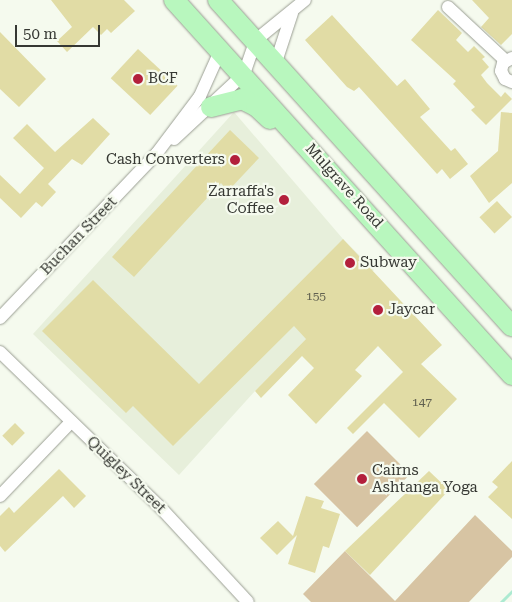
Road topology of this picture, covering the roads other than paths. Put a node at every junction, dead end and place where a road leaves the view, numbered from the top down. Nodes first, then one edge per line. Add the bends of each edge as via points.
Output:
1 (174, 0) edge
2 (218, 0) edge
3 (305, 0) edge
4 (448, 6) dead end
5 (292, 13) junction
6 (256, 40) junction
7 (220, 49) junction
8 (509, 59) edge
9 (276, 62) junction
10 (244, 74) junction
11 (512, 82) edge
12 (211, 107) junction
13 (157, 153) junction
14 (322, 161) junction
15 (0, 318) edge
16 (511, 325) edge
17 (0, 352) edge
18 (512, 375) edge
19 (71, 422) junction
20 (0, 496) edge
21 (248, 602) edge

1 - 7 main road, Mulgrave Road
2 - 6 main road, Mulgrave Road
3 - 5 street
4 - 8 street
5 - 6 street
5 - 9 street
6 - 9 main road, Mulgrave Road
6 - 10 street, Buchan Street
7 - 10 main road, Mulgrave Road
7 - 13 street, Buchan Street via 200,96
8 - 11 street via 502,72 505,79
9 - 16 main road, Mulgrave Road
10 - 12 street, Buchan Street
10 - 14 main road, Mulgrave Road
12 - 13 street, Buchan Street
12 - 14 main road via 234,99 250,102
13 - 15 street, Buchan Street
14 - 18 main road, Mulgrave Road
17 - 19 street, Quigley Street
19 - 20 street
19 - 21 street, Quigley Street via 160,507

